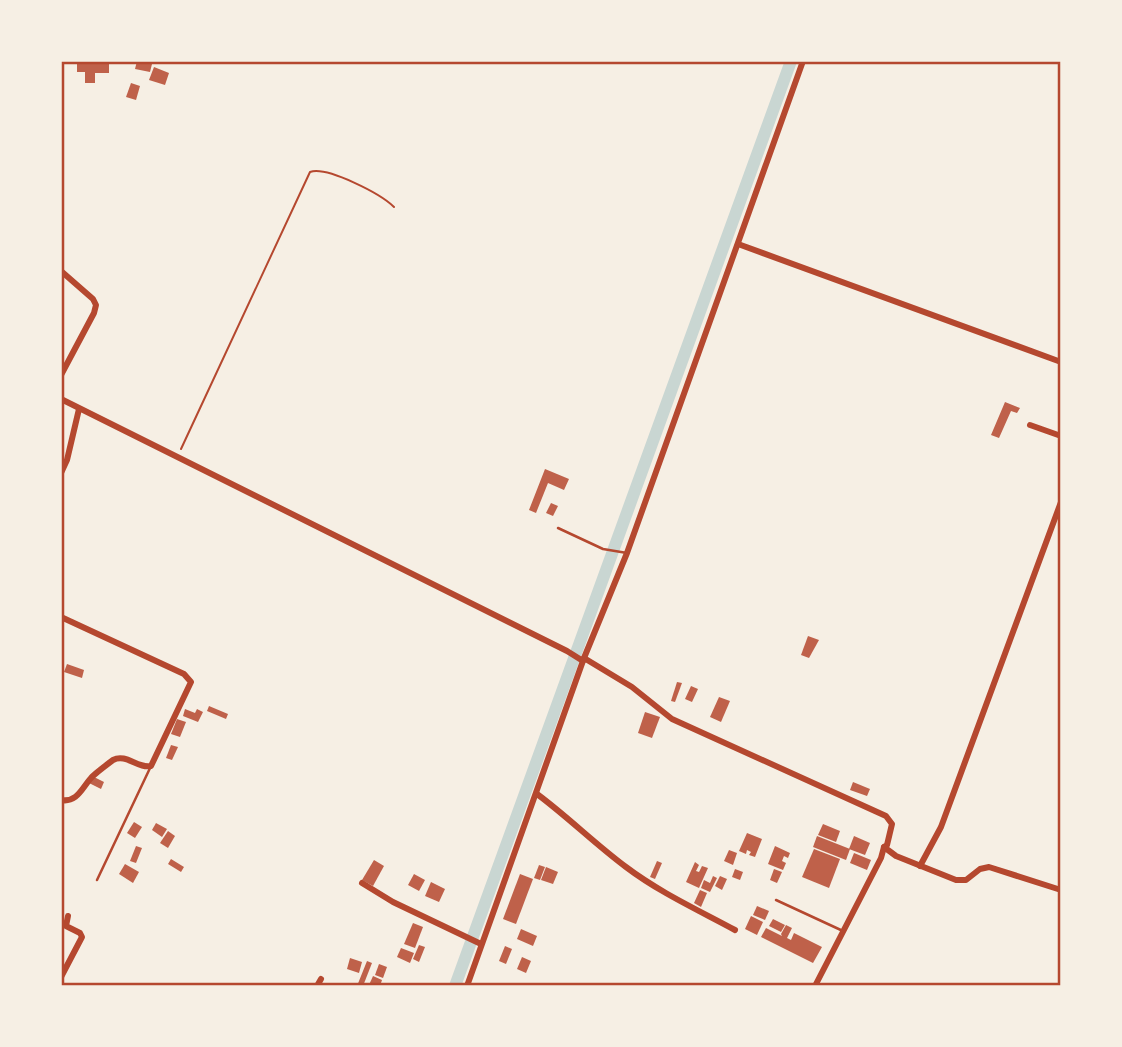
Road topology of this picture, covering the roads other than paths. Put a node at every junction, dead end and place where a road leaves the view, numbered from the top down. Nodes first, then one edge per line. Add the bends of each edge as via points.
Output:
1 (803, 61) edge
2 (738, 244) junction
3 (61, 271) edge
4 (1061, 362) edge
5 (61, 375) edge
6 (61, 400) edge
7 (79, 409) junction
8 (1030, 425) dead end
9 (1061, 436) edge
10 (61, 473) edge
11 (1061, 502) edge
12 (558, 528) dead end
13 (623, 553) junction
14 (61, 617) edge
15 (583, 660) junction
16 (151, 766) junction
17 (537, 794) junction
18 (61, 800) edge
19 (884, 847) junction
20 (920, 866) junction
21 (97, 880) dead end
22 (362, 883) dead end
23 (1061, 890) edge
24 (776, 900) dead end
25 (68, 916) dead end
26 (735, 930) dead end
27 (843, 932) junction
28 (479, 943) junction
29 (61, 977) edge
30 (321, 978) dead end
31 (317, 986) edge
32 (467, 986) edge
33 (815, 986) edge

1 - 2 street
2 - 4 street
2 - 13 street
3 - 5 street via 96,305
6 - 7 street
7 - 10 street
7 - 15 street
8 - 9 street
11 - 20 street via 941,827
12 - 13 lane
13 - 15 street
14 - 16 street via 189,677 190,687
15 - 17 street
15 - 19 street via 638,692 672,719 886,816 892,824
16 - 18 street via 115,759 93,775 77,797
16 - 21 lane
17 - 26 street via 628,869
17 - 28 street
19 - 20 street
19 - 27 street
20 - 23 street via 963,880 989,867
22 - 28 street
24 - 27 lane
25 - 29 street via 66,926 82,937
27 - 33 street
28 - 32 street
30 - 31 street

